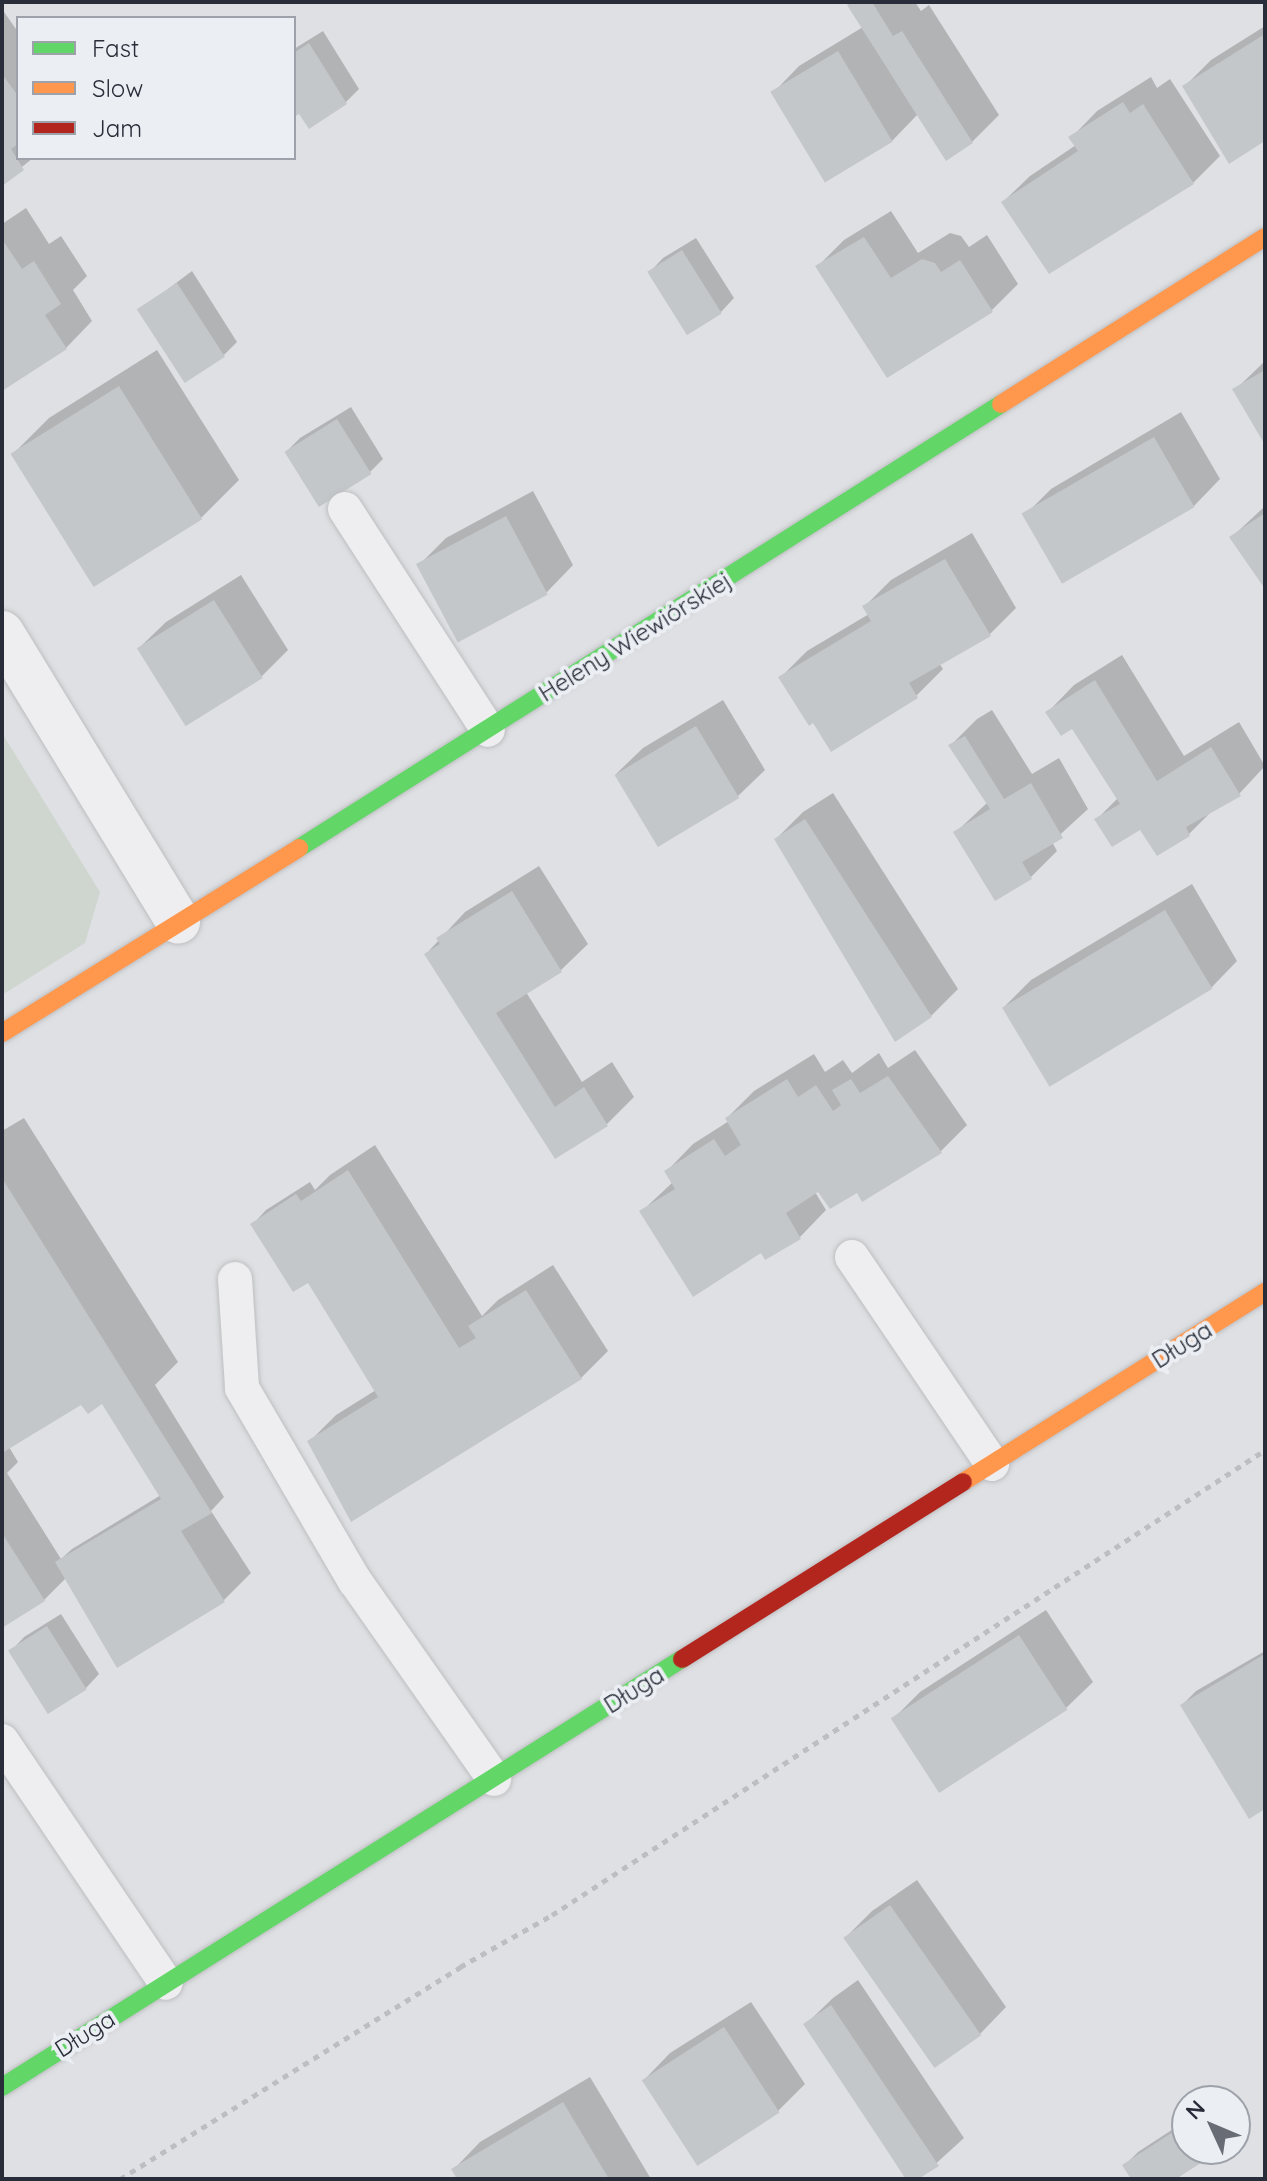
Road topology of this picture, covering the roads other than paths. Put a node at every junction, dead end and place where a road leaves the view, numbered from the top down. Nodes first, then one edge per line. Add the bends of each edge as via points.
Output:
1 (1265, 237) edge
2 (345, 509) dead end
3 (2, 633) edge
4 (488, 730) junction
5 (178, 921) junction
6 (2, 1033) edge
7 (852, 1257) dead end
8 (235, 1279) dead end
9 (1265, 1292) edge
10 (992, 1464) junction
11 (2, 1741) edge
12 (494, 1779) junction
13 (166, 1983) junction
14 (2, 2087) edge

1 - 4 main road, Heleny Wiewiórskiej
2 - 4 lane
3 - 5 street
4 - 5 main road, Heleny Wiewiórskiej
5 - 6 main road, Heleny Wiewiórskiej
7 - 10 lane
8 - 12 lane via 242,1388 355,1581
9 - 10 main road, Długa
10 - 12 main road, Długa
11 - 13 lane
12 - 13 main road, Długa
13 - 14 main road, Długa

